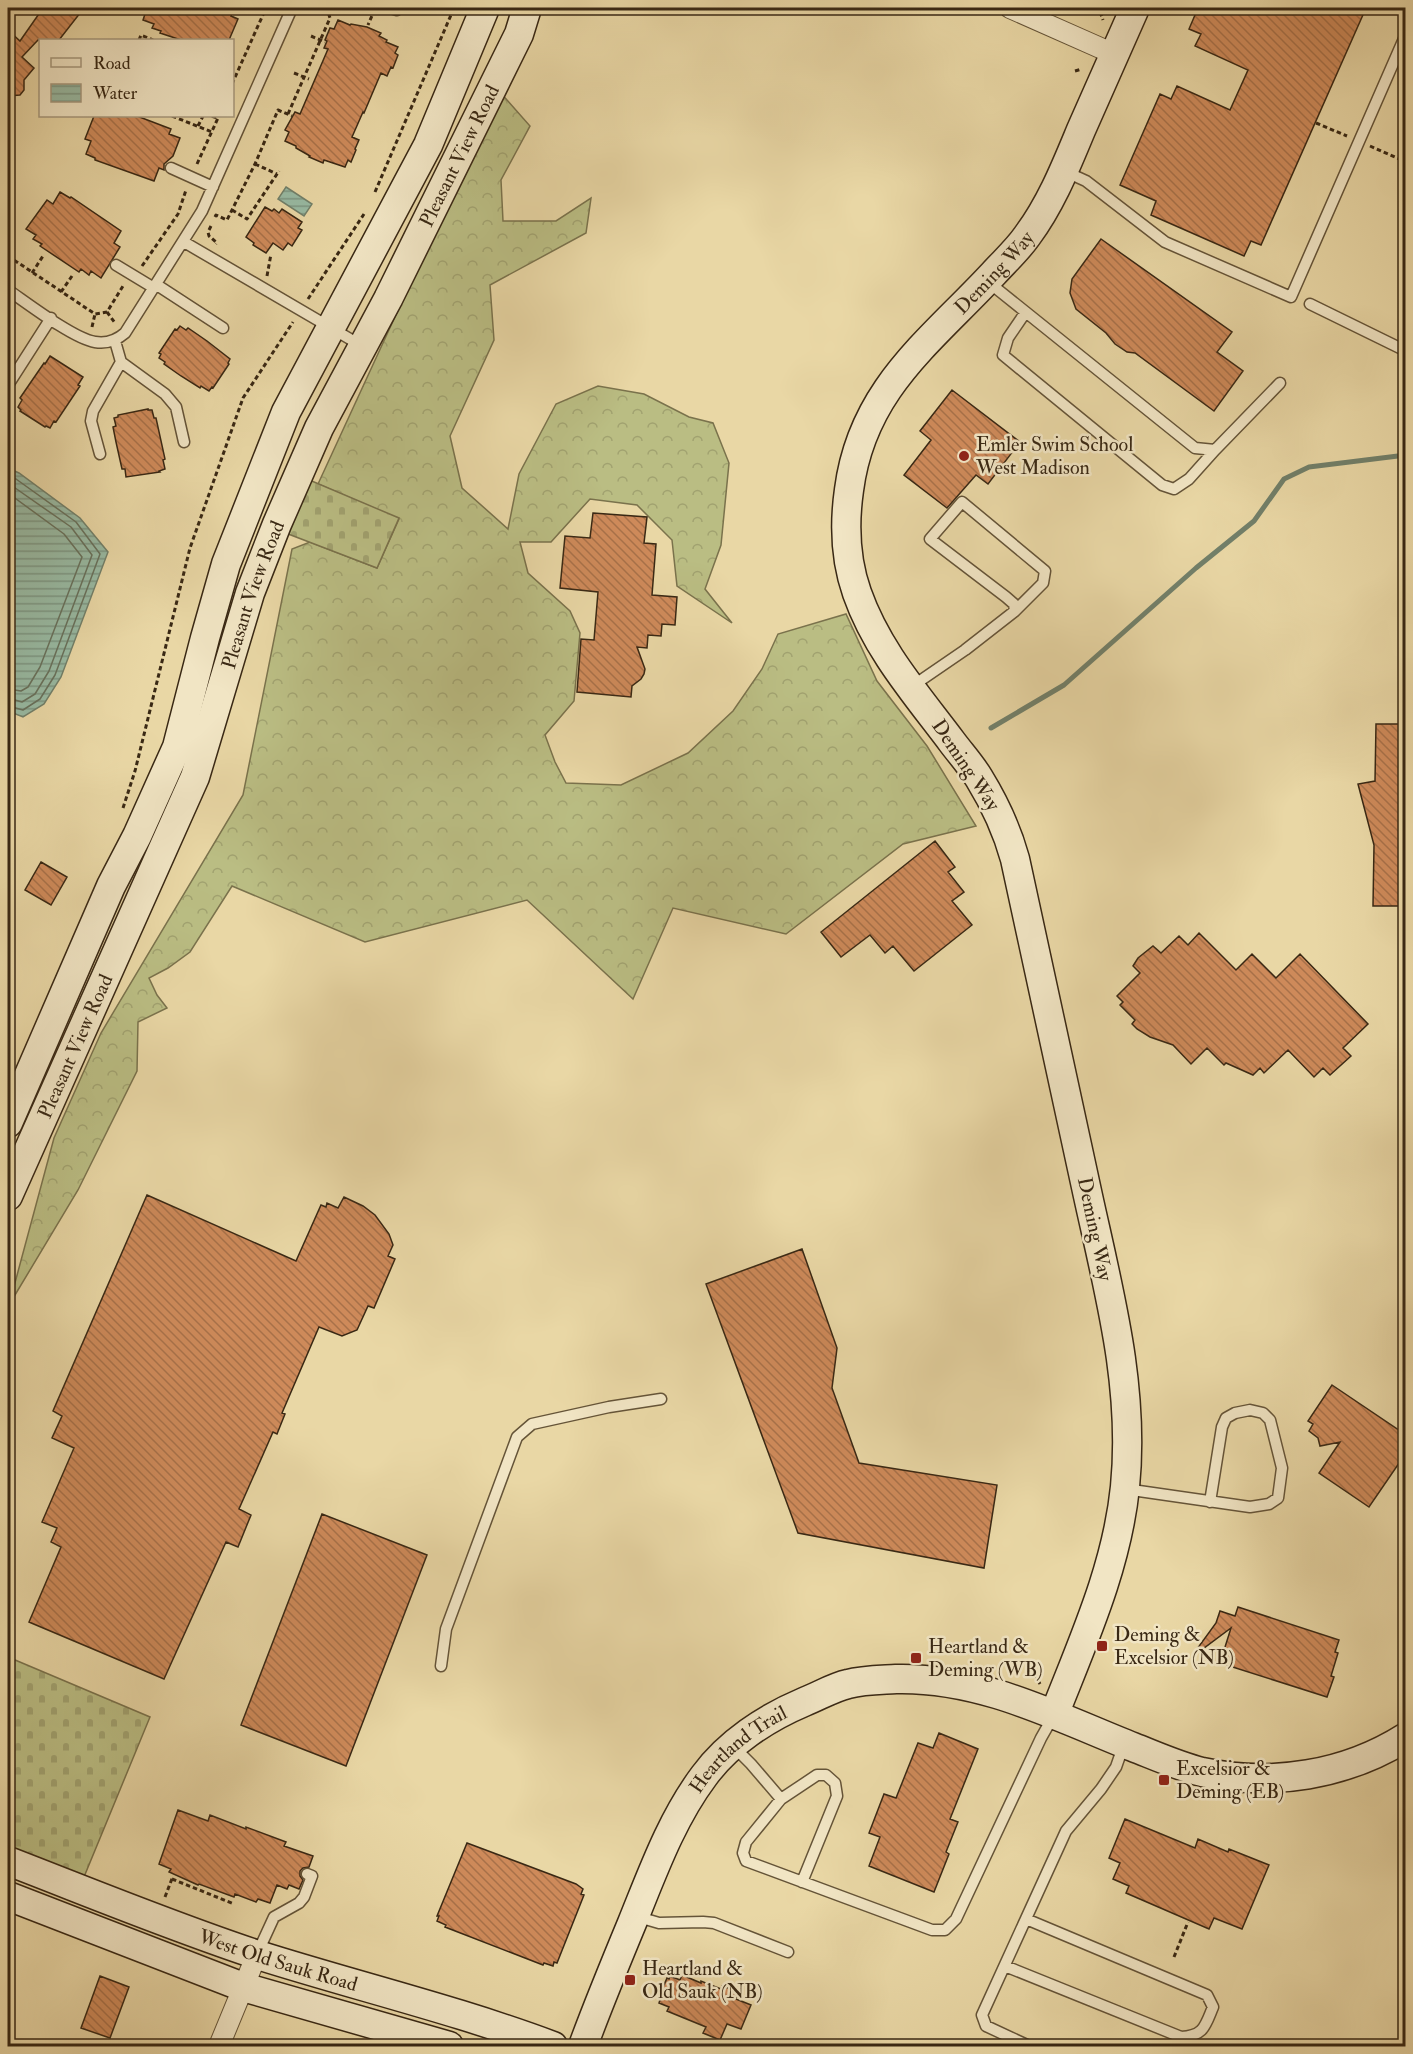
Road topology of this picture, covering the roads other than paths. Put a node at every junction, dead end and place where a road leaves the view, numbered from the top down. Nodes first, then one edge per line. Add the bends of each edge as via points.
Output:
1 (292, 8) edge
2 (485, 8) edge
3 (527, 8) edge
4 (1010, 8) edge
5 (1135, 8) edge
6 (1406, 34) edge
7 (1114, 54) junction
8 (234, 113) edge
9 (245, 117) junction
10 (171, 168) dead end
11 (1064, 171) junction
12 (213, 187) junction
13 (184, 242) junction
14 (116, 265) dead end
15 (987, 281) junction
16 (155, 286) junction
17 (8, 290) edge
18 (1310, 304) dead end
19 (1025, 313) junction
20 (51, 318) junction
21 (223, 328) dead end
22 (331, 328) junction
23 (115, 341) junction
24 (362, 346) junction
25 (1406, 351) edge
26 (121, 362) junction
27 (10, 382) dead end
28 (1280, 382) dead end
29 (184, 442) dead end
30 (1215, 450) junction
31 (100, 454) dead end
32 (1015, 611) junction
33 (911, 688) junction
34 (8, 1123) edge
35 (8, 1196) edge
36 (661, 1399) dead end
37 (1125, 1489) junction
38 (1210, 1502) junction
39 (441, 1666) dead end
40 (1054, 1715) junction
41 (1406, 1737) edge
42 (1124, 1744) junction
43 (733, 1746) junction
44 (781, 1799) junction
45 (8, 1861) edge
46 (308, 1875) dead end
47 (802, 1882) junction
48 (8, 1896) edge
49 (635, 1916) junction
50 (1026, 1919) junction
51 (788, 1952) dead end
52 (257, 1954) junction
53 (1005, 1966) junction
54 (243, 1987) junction
55 (219, 2046) edge
56 (449, 2046) edge
57 (553, 2046) edge
58 (583, 2046) edge
59 (1029, 2046) edge

1 - 9 lane
2 - 22 street, Pleasant View Road via 428,145
3 - 24 street, Pleasant View Road via 519,34
4 - 7 street
5 - 7 street, Deming Way
6 - 11 lane via 1291,297 1165,242 1086,181
7 - 11 street, Deming Way
8 - 9 lane
9 - 12 lane
10 - 12 lane
11 - 15 street, Deming Way via 1026,237
12 - 13 lane
13 - 16 lane
13 - 22 lane
14 - 16 lane
15 - 19 lane
15 - 33 street, Deming Way via 895,377 869,420 851,476 846,529 856,590 876,637
16 - 21 lane
16 - 23 lane via 126,333
17 - 20 lane
18 - 25 lane
19 - 30 lane via 1195,448
19 - 30 lane via 1008,338 1003,355 1162,485 1174,489 1189,479
20 - 23 lane via 79,336 96,342
20 - 27 lane
22 - 24 lane
22 - 34 street, Pleasant View Road via 286,412 226,564 177,747 111,886
23 - 26 lane
24 - 35 street, Pleasant View Road via 319,428 250,593 195,777
26 - 29 lane via 165,394 176,407
26 - 31 lane via 93,411 91,421
28 - 30 lane
32 - 32 lane via 1006,597 930,539 962,502 1045,571 1043,583
32 - 33 lane
33 - 37 street, Deming Way via 978,776 1007,830 1015,859 1123,1368 1128,1423
36 - 39 lane via 532,1424 517,1437 446,1629
37 - 38 lane
37 - 40 street, Deming Way via 1111,1563
38 - 38 lane via 1250,1507 1278,1498 1282,1468 1270,1420 1263,1413 1250,1410 1226,1418
40 - 42 street, Heartland Trail
40 - 43 street, Heartland Trail via 958,1683 881,1680 848,1684 787,1709
40 - 47 lane via 956,1919 945,1930 933,1930
41 - 42 street, Heartland Trail via 1360,1760 1313,1774 1268,1778 1202,1772
42 - 50 lane via 1116,1767 1066,1831
43 - 44 lane
43 - 49 street, Heartland Trail via 704,1775 682,1809
44 - 47 lane via 746,1842 743,1853 746,1861
44 - 47 lane via 817,1776 826,1775 835,1783 837,1796
45 - 52 street, West Old Sauk Road
46 - 52 lane via 312,1876 304,1897 274,1917
48 - 54 street, West Old Sauk Road
49 - 51 lane via 659,1923 714,1923
49 - 58 street, Heartland Trail
50 - 53 lane
50 - 53 lane via 1207,1995 1214,2007 1202,2030 1181,2037
52 - 54 street
52 - 57 street, West Old Sauk Road
53 - 59 lane via 982,2015 986,2026
54 - 55 street
54 - 56 street, West Old Sauk Road

